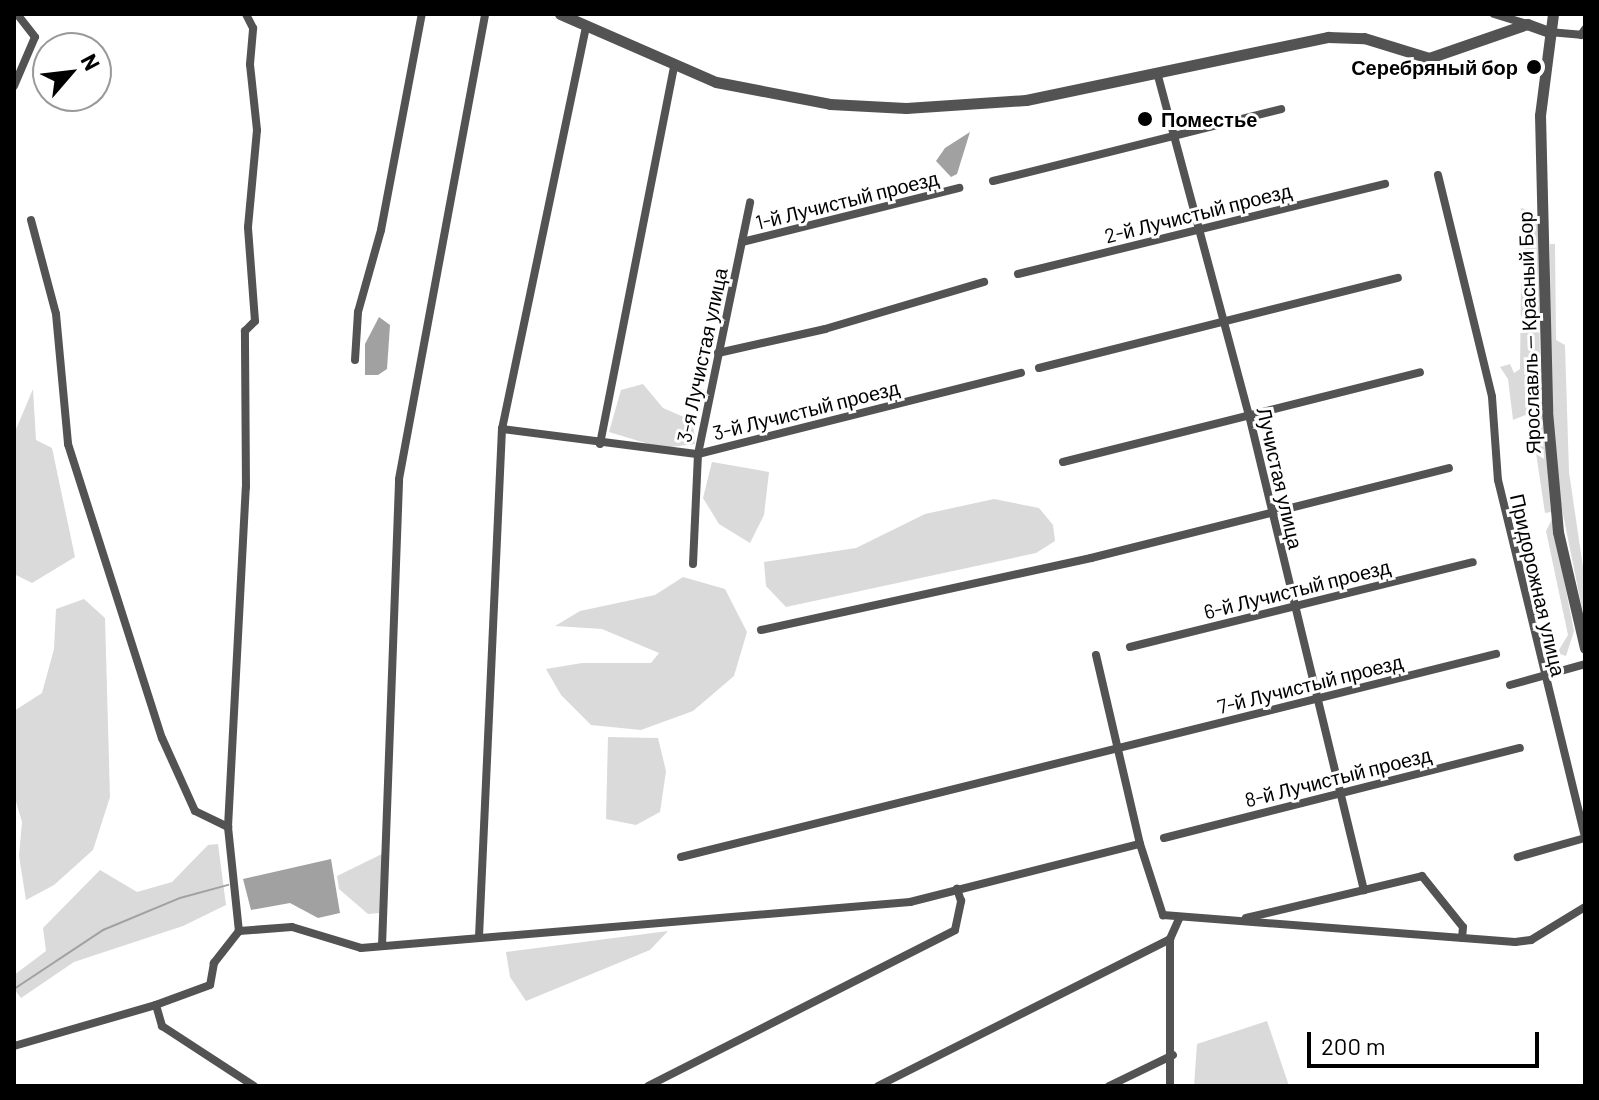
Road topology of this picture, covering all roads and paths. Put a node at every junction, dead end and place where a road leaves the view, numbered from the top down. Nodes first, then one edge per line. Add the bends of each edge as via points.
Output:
1 (17, 14) edge
2 (246, 14) edge
3 (422, 14) edge
4 (485, 14) edge
5 (560, 14) edge
6 (1496, 14) edge
7 (1553, 14) edge
8 (1527, 24) junction
9 (586, 27) junction
10 (1585, 29) edge
11 (1549, 32) junction
12 (674, 67) junction
13 (1158, 76) junction
14 (14, 86) edge
15 (1281, 109) dead end
16 (1175, 136) junction
17 (1438, 175) dead end
18 (993, 181) dead end
19 (1385, 184) dead end
20 (959, 188) dead end
21 (750, 202) dead end
22 (31, 220) dead end
23 (1202, 228) junction
24 (742, 242) junction
25 (1018, 274) dead end
26 (1398, 278) dead end
27 (984, 282) dead end
28 (1225, 322) junction
29 (718, 353) junction
30 (355, 360) dead end
31 (1039, 368) dead end
32 (1420, 372) dead end
33 (1021, 373) dead end
34 (1249, 415) junction
35 (502, 429) junction
36 (600, 444) junction
37 (698, 454) junction
38 (1063, 462) dead end
39 (1449, 468) dead end
40 (1272, 513) junction
41 (1473, 562) dead end
42 (693, 564) dead end
43 (1295, 607) junction
44 (761, 630) dead end
45 (1130, 647) dead end
46 (1585, 648) edge
47 (1496, 654) dead end
48 (1096, 655) dead end
49 (1585, 664) edge
50 (1543, 675) junction
51 (1510, 685) dead end
52 (1317, 699) junction
53 (1520, 748) dead end
54 (1116, 749) junction
55 (1339, 792) junction
56 (228, 827) junction
57 (1164, 838) dead end
58 (1140, 844) junction
59 (681, 857) dead end
60 (1518, 857) dead end
61 (957, 889) junction
62 (1364, 890) junction
63 (1585, 907) edge
64 (1180, 917) junction
65 (1238, 920) junction
66 (239, 931) junction
67 (479, 937) junction
68 (1462, 938) junction
69 (1170, 939) junction
70 (382, 946) junction
71 (156, 1005) junction
72 (14, 1046) edge
73 (1173, 1055) junction
74 (254, 1086) edge
75 (648, 1086) edge
76 (878, 1086) edge
77 (1109, 1086) edge
78 (1170, 1086) edge

1 - 14 street via 35,37
2 - 56 street via 253,28 250,64 257,130 248,227 255,316 245,331 246,487 232,670
3 - 30 street via 381,230 358,312
4 - 70 street via 399,479
5 - 9 street
6 - 8 street
7 - 11 street, Ярославль — Красный Бор
8 - 11 street
8 - 13 street via 1429,58 1347,35
9 - 12 street
9 - 35 street
10 - 11 street via 1581,35
11 - 46 street, Ярославль — Красный Бор via 1540,115 1547,411 1558,532
12 - 13 street via 716,82 830,104 906,108 1026,100
12 - 36 street
13 - 16 street, Лучистая улица
15 - 16 street
16 - 18 street
16 - 23 street, Лучистая улица
17 - 50 street, Придорожная улица via 1492,397 1498,480
19 - 23 street, 2-й Лучистый проезд
20 - 24 street, 1-й Лучистый проезд
21 - 24 street, 3-я Лучистая улица
22 - 56 street via 56,314 68,444 162,738 195,811
23 - 25 street, 2-й Лучистый проезд
23 - 28 street, Лучистая улица
24 - 29 street, 3-я Лучистая улица
26 - 28 street
27 - 29 street via 825,329
28 - 31 street
28 - 34 street, Лучистая улица
29 - 37 street, 3-я Лучистая улица
32 - 34 street
33 - 37 street, 3-й Лучистый проезд
34 - 38 street
34 - 40 street, Лучистая улица
35 - 36 street, 3-й Лучистый проезд
35 - 67 street
36 - 37 street, 3-й Лучистый проезд
37 - 42 street, 3-я Лучистая улица
39 - 40 street
40 - 43 street, Лучистая улица
40 - 44 street
41 - 43 street, 6-й Лучистый проезд
43 - 45 street, 6-й Лучистый проезд
43 - 52 street, Лучистая улица
47 - 52 street, 7-й Лучистый проезд
48 - 54 street
49 - 50 street
50 - 51 street
50 - 60 street, Придорожная улица via 1585,838
52 - 54 street, 7-й Лучистый проезд
52 - 55 street, Лучистая улица
53 - 55 street, 8-й Лучистый проезд
54 - 58 street
54 - 59 street, 7-й Лучистый проезд
55 - 57 street, 8-й Лучистый проезд
55 - 62 street, Лучистая улица
56 - 66 street
58 - 61 street
58 - 64 street via 1163,915
61 - 67 street via 910,902
61 - 75 street via 961,901 955,930
62 - 65 street
62 - 68 street via 1422,876 1463,927
63 - 68 street via 1531,940
64 - 65 street
64 - 69 street
65 - 68 street
66 - 70 street via 292,927 361,948
66 - 71 street via 214,963 210,985
67 - 70 street
69 - 73 street
69 - 76 street
71 - 72 street
71 - 74 street via 162,1026
73 - 77 street
73 - 78 street

